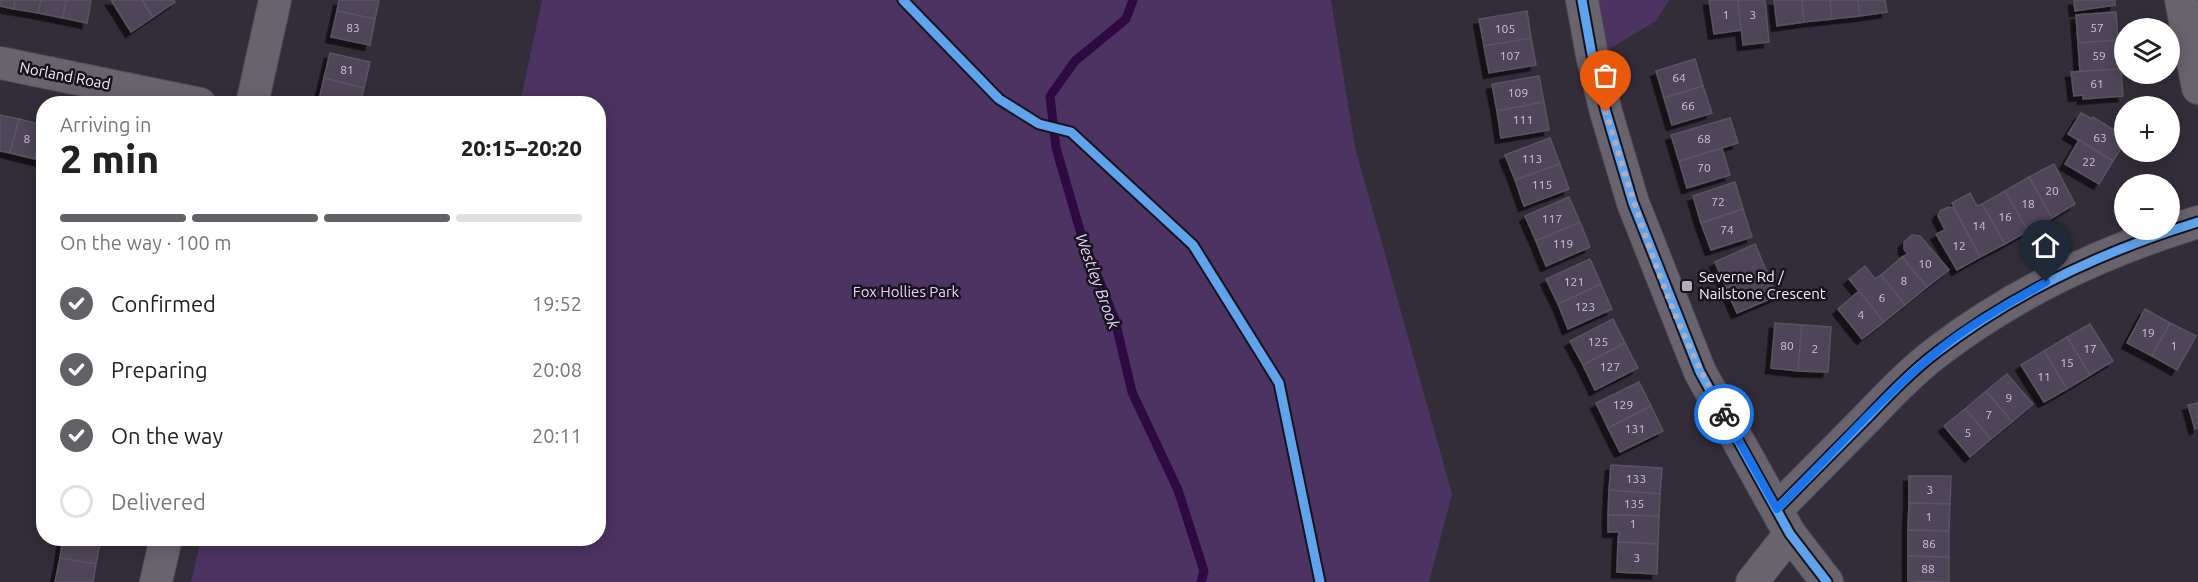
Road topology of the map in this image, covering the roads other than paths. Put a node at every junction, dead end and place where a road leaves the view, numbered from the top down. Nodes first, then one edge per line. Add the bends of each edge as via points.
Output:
1 (275, 0) edge
2 (1582, 0) edge
3 (2181, 0) edge
4 (0, 63) edge
5 (2198, 88) edge
6 (161, 96) edge
7 (254, 96) edge
8 (2198, 222) edge
9 (1784, 522) junction
10 (164, 546) edge
11 (156, 582) edge
12 (1752, 582) edge
13 (1827, 582) edge

1 - 7 street
2 - 9 street via 1606,112 1633,203 1700,372
3 - 5 street
4 - 6 street, Norland Road
8 - 9 street via 2152,236 2065,272 1990,314 1935,353 1887,397
9 - 12 street
9 - 13 street
10 - 11 street

